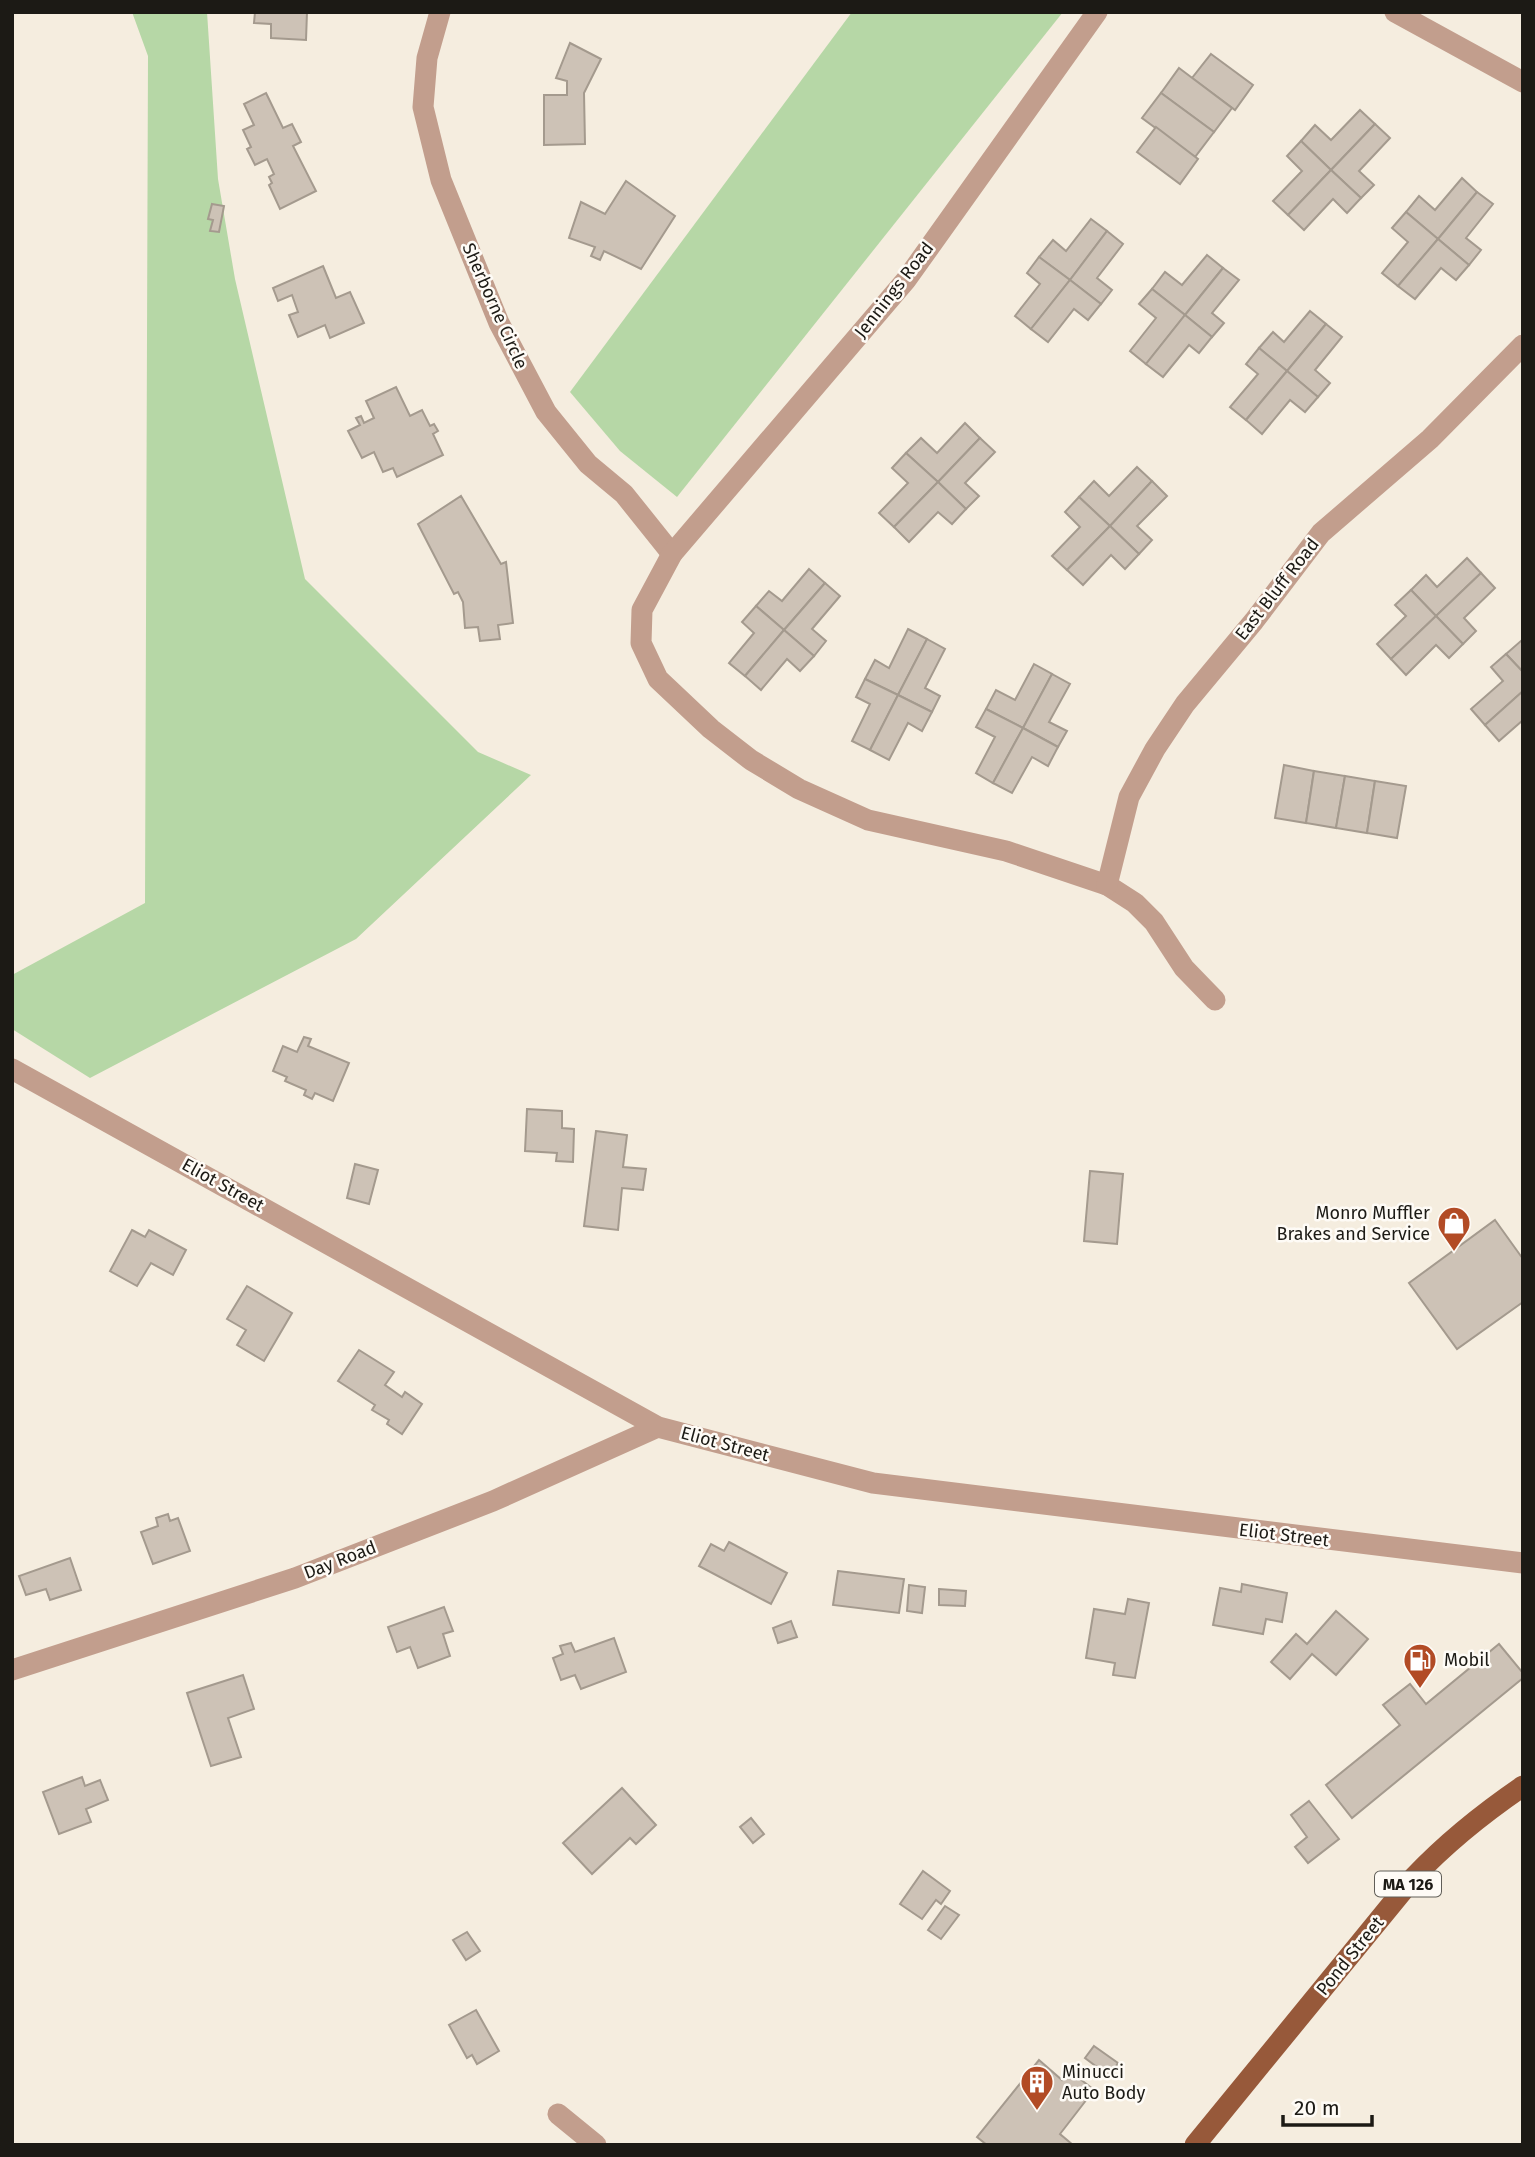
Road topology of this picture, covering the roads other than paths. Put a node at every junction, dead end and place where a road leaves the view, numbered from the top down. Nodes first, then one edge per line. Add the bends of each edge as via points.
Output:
1 (440, 12) edge
2 (1097, 12) edge
3 (1395, 12) edge
4 (1523, 82) edge
5 (1523, 345) edge
6 (672, 554) junction
7 (1107, 885) junction
8 (1215, 1000) dead end
9 (12, 1069) edge
10 (658, 1427) junction
11 (1523, 1563) edge
12 (12, 1670) edge
13 (1523, 1786) edge
14 (558, 2114) dead end
15 (596, 2145) edge
16 (1195, 2145) edge

1 - 6 street, Sherborne Circle via 427,58 423,107 441,180 499,323 546,412 588,464 624,494
2 - 6 street, Jennings Road via 905,280
3 - 4 street
5 - 7 street, East Bluff Road via 1430,439 1321,533 1185,704 1129,797
6 - 7 street, Jennings Road via 642,610 641,643 658,679 751,760 799,789 868,820 1006,851
7 - 8 street, Jennings Road via 1154,922 1184,968
9 - 10 street, Eliot Street
10 - 11 street, Eliot Street via 873,1483
10 - 12 street, Day Road via 493,1501 295,1578
13 - 16 main road, Pond Street / MA 126 via 1447,1843 1414,1877
14 - 15 street

